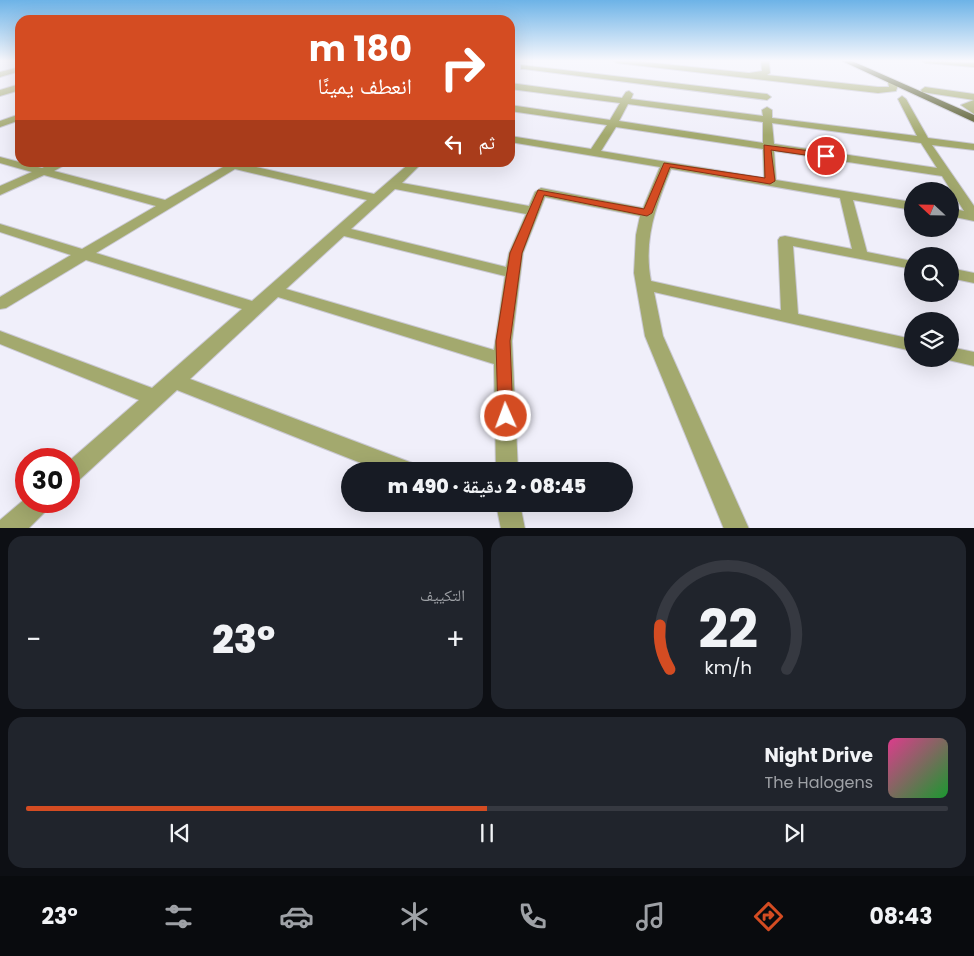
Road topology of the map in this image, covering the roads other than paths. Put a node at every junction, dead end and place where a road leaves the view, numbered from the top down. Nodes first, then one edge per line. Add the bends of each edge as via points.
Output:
1 (634, 86) edge
2 (675, 86) edge
3 (767, 86) edge
4 (843, 86) edge
5 (893, 86) edge
6 (900, 86) edge
7 (915, 86) edge
8 (15, 87) edge
9 (515, 87) edge
10 (925, 90) junction
11 (0, 93) edge
12 (767, 97) junction
13 (902, 99) dead end
14 (974, 100) edge
15 (626, 101) junction
16 (515, 109) edge
17 (974, 111) edge
18 (0, 114) edge
19 (15, 117) edge
20 (15, 119) edge
21 (766, 119) junction
22 (974, 119) edge
23 (0, 124) edge
24 (613, 124) junction
25 (515, 140) edge
26 (924, 140) junction
27 (974, 146) edge
28 (767, 147) junction
29 (594, 153) junction
30 (0, 160) edge
31 (15, 164) edge
32 (667, 164) junction
33 (24, 167) edge
34 (54, 167) edge
35 (231, 167) edge
36 (248, 167) edge
37 (408, 167) edge
38 (42, 172) junction
39 (945, 173) junction
40 (770, 181) junction
41 (393, 185) junction
42 (0, 191) edge
43 (845, 194) junction
44 (378, 199) junction
45 (168, 205) junction
46 (904, 205) edge
47 (533, 211) junction
48 (647, 213) junction
49 (959, 214) edge
50 (974, 216) edge
51 (0, 228) edge
52 (341, 231) junction
53 (82, 254) junction
54 (861, 255) junction
55 (904, 263) edge
56 (513, 273) junction
57 (959, 275) edge
58 (974, 278) edge
59 (644, 285) junction
60 (274, 291) junction
61 (0, 304) edge
62 (256, 308) junction
63 (790, 318) junction
64 (0, 337) edge
65 (904, 343) edge
66 (959, 356) edge
67 (974, 359) edge
68 (504, 360) junction
69 (175, 381) junction
70 (155, 398) junction
71 (384, 462) edge
72 (507, 462) edge
73 (80, 465) edge
74 (27, 513) edge
75 (10, 528) edge
76 (737, 528) edge

1 - 15 street
2 - 12 street
3 - 12 street
4 - 5 street via 884,90
6 - 22 highway
7 - 10 highway
8 - 11 street
9 - 15 street
10 - 14 street
10 - 17 highway
12 - 21 street
13 - 26 street
14 - 17 street via 966,105
15 - 21 street
15 - 24 street
16 - 24 street
18 - 19 street
20 - 23 street
21 - 26 street
21 - 28 street
24 - 28 street
24 - 29 street
25 - 29 street
26 - 27 street
26 - 39 street
28 - 39 street
28 - 40 street
29 - 32 street
30 - 31 street
32 - 40 street
32 - 48 street
33 - 38 street
34 - 38 street
35 - 45 street
36 - 44 street
37 - 41 street
38 - 42 street
38 - 45 street
39 - 50 street
40 - 43 street
41 - 44 street
41 - 47 street
43 - 46 street
43 - 54 street
44 - 52 street
45 - 53 street
47 - 48 street via 541,192
47 - 56 street via 516,253
48 - 59 street via 643,236
49 - 50 street
51 - 53 street
52 - 56 street
52 - 60 street
53 - 61 street
53 - 62 street
54 - 55 street
54 - 63 street via 785,240
56 - 68 street via 503,341
57 - 58 street
59 - 63 street
59 - 76 street via 654,336
60 - 62 street
60 - 68 street
62 - 69 street
63 - 65 street
64 - 70 street
66 - 67 street
68 - 72 street
69 - 70 street
69 - 71 street
70 - 73 street
74 - 75 street

